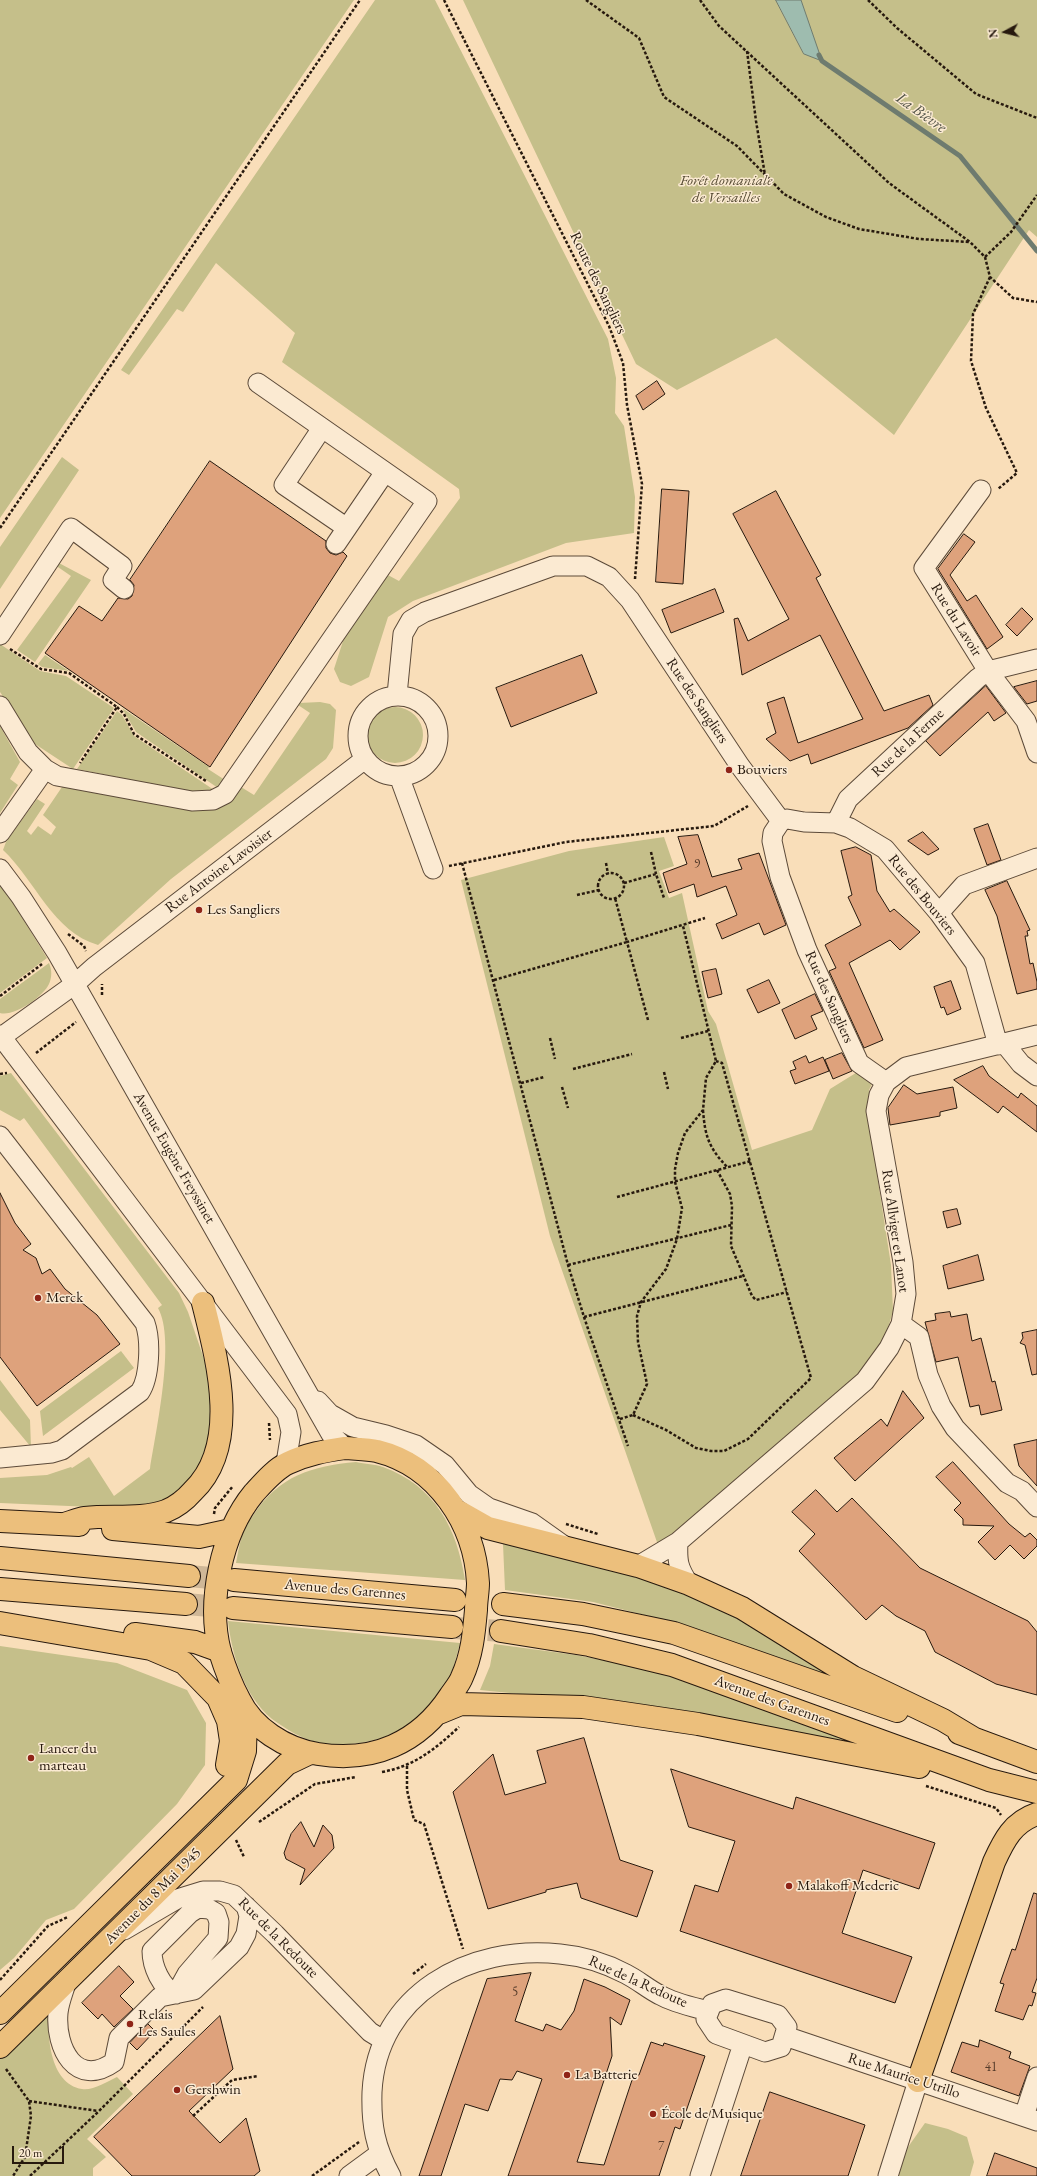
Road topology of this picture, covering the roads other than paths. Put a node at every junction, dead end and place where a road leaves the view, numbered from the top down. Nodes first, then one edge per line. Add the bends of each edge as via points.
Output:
1 (258, 384) dead end
2 (322, 428) junction
3 (385, 472) junction
4 (981, 490) dead end
5 (347, 528) junction
6 (336, 544) dead end
7 (124, 589) dead end
8 (3, 641) edge
9 (1037, 659) edge
10 (988, 671) junction
11 (397, 695) junction
12 (0, 706) edge
13 (1037, 753) edge
14 (365, 759) junction
15 (45, 769) junction
16 (399, 776) junction
17 (781, 821) junction
18 (836, 823) junction
19 (0, 833) edge
20 (1037, 858) edge
21 (0, 869) edge
22 (433, 869) road end
23 (939, 913) junction
24 (75, 984) junction
25 (1037, 1035) edge
26 (0, 1037) edge
27 (1001, 1044) junction
28 (1037, 1076) edge
29 (886, 1082) junction
30 (0, 1136) edge
31 (203, 1303) junction
32 (901, 1324) junction
33 (304, 1388) junction
34 (345, 1448) junction
35 (0, 1458) edge
36 (286, 1464) junction
37 (1037, 1507) edge
38 (458, 1511) junction
39 (0, 1521) edge
40 (64, 1524) junction
41 (231, 1530) junction
42 (678, 1542) junction
43 (564, 1546) junction
44 (0, 1558) edge
45 (638, 1566) junction
46 (189, 1576) tunnel mouth
47 (234, 1580) tunnel mouth
48 (689, 1584) junction
49 (0, 1589) edge
50 (456, 1600) dead end
51 (186, 1604) tunnel mouth
52 (503, 1604) dead end
53 (233, 1608) tunnel mouth
54 (0, 1623) edge
55 (452, 1628) tunnel mouth
56 (501, 1631) tunnel mouth
57 (220, 1651) junction
58 (439, 1713) junction
59 (246, 1714) junction
60 (973, 1738) junction
61 (310, 1753) junction
62 (1037, 1762) edge
63 (989, 1780) junction
64 (1037, 1792) edge
65 (203, 1812) junction
66 (1037, 1814) edge
67 (246, 1906) junction
68 (112, 1936) junction
69 (67, 1980) junction
70 (708, 2011) junction
71 (0, 2012) edge
72 (785, 2036) junction
73 (383, 2040) junction
74 (743, 2044) junction
75 (0, 2047) edge
76 (1037, 2077) edge
77 (918, 2081) junction
78 (1030, 2119) edge
79 (378, 2154) junction
80 (349, 2176) edge
81 (391, 2176) edge
82 (700, 2176) edge
83 (888, 2176) edge

1 - 2 street
2 - 3 street
2 - 5 street via 284,485
3 - 5 street
3 - 15 street via 427,501 224,794 214,800 192,801 56,776
4 - 10 street, Rue du Lavoir via 924,568
5 - 6 street
7 - 8 street via 113,580 122,566 71,528
9 - 10 street
10 - 13 street, Rue du Lavoir via 1026,721
10 - 18 street, Rue de la Ferme via 848,799
11 - 14 street via 385,697 374,703 359,723 359,748
11 - 16 street via 411,697 423,704 432,714 438,728 438,742 425,766 413,774
11 - 17 street, Rue des Sangliers via 403,634 412,620 425,612 553,566 587,566 609,577 630,600 740,766
12 - 15 street via 28,752
14 - 16 street via 380,772
14 - 24 street, Rue Antoine Lavoisier
15 - 19 street
16 - 22 street
17 - 18 street, Rue des Bouviers via 787,819
17 - 29 street, Rue des Sangliers via 773,833 772,841 780,877 807,950 859,1063
18 - 23 street, Rue des Bouviers via 850,828 885,849
20 - 23 street via 964,885
21 - 24 street, Avenue Eugène Freyssinet via 21,897
23 - 27 street, Rue des Bouviers via 975,963
24 - 26 street, Rue Antoine Lavoisier
24 - 33 street, Avenue Eugène Freyssinet via 96,1005
25 - 27 street, Rue Allviger et Lanot
26 - 31 street
27 - 28 street
27 - 29 street, Rue Allviger et Lanot via 906,1067
29 - 32 street, Rue Allviger et Lanot via 879,1095 876,1111 903,1262 906,1294
30 - 35 street via 145,1323 149,1342 146,1377 140,1392 62,1450
31 - 36 street via 287,1414 290,1432
31 - 40 main road via 218,1364 222,1424 210,1470 186,1499 168,1510 142,1516 84,1518
32 - 37 street via 919,1337 928,1375 941,1406 955,1428 1006,1483 1022,1491
32 - 42 street, Rue Allviger et Lanot via 889,1348 865,1381
33 - 34 street, Avenue Eugène Freyssinet via 331,1434
33 - 43 street via 330,1414 353,1427 416,1445 445,1466 469,1494 488,1508 532,1523
34 - 36 main road via 316,1452
34 - 38 main road via 377,1451 406,1463 432,1480
36 - 41 main road via 264,1480 245,1504
38 - 43 main road via 488,1528
38 - 58 main road via 472,1545 478,1583 473,1642 462,1678
39 - 40 main road
40 - 41 main road via 199,1537
41 - 57 main road via 222,1558 217,1591
42 - 45 street, Rue Allviger et Lanot
42 - 48 street via 680,1570
43 - 45 main road
44 - 46 main road
45 - 48 main road
47 - 50 main road, Avenue des Garennes
48 - 60 main road via 742,1608 853,1677 943,1720
49 - 51 main road
52 - 60 main road, Avenue des Garennes via 583,1614 674,1633
53 - 55 main road, Avenue des Garennes
54 - 57 main road via 153,1636 195,1642
54 - 65 main road via 151,1649 188,1667 218,1698 228,1720 231,1741 228,1763
56 - 63 main road, Avenue des Garennes via 589,1645 672,1665
57 - 59 main road via 232,1686
58 - 61 main road via 419,1731 393,1747 359,1756 335,1757
58 - 63 main road via 461,1704 583,1707 683,1722
59 - 61 main road via 274,1738
59 - 65 main road, Avenue du 8 Mai 1945 via 245,1751 236,1780
60 - 62 main road, Avenue des Garennes
61 - 68 main road, Avenue du 8 Mai 1945 via 287,1764
63 - 64 main road, Avenue des Garennes
65 - 71 main road, Avenue du 8 Mai 1945
66 - 77 main road via 1011,1829 994,1862
67 - 68 street, Rue de la Redoute via 234,1895 220,1891 203,1891 177,1899
67 - 69 street via 249,1916 246,1934 239,1947 194,1990 160,1997 119,2038 114,2062 104,2069 88,2071 76,2068 66,2056 60,2038 58,2013
67 - 73 street, Rue de la Redoute via 370,2032
68 - 69 main road, Avenue du 8 Mai 1945
69 - 75 main road, Avenue du 8 Mai 1945
70 - 72 street via 712,2004 726,1999 778,2015 787,2027
70 - 73 street, Rue de la Redoute via 661,1996 625,1973 585,1958 525,1952 492,1957 458,1969 430,1985 400,2014
70 - 74 street via 706,2019 716,2034
72 - 74 street via 781,2047 764,2052
72 - 77 street, Rue Maurice Utrillo
73 - 79 street, Rue de la Redoute via 373,2069 371,2112
74 - 82 street
76 - 78 street, Rue Maurice Utrillo
77 - 78 street, Rue Maurice Utrillo
77 - 83 street
79 - 80 street
79 - 81 street, Rue de la Redoute

